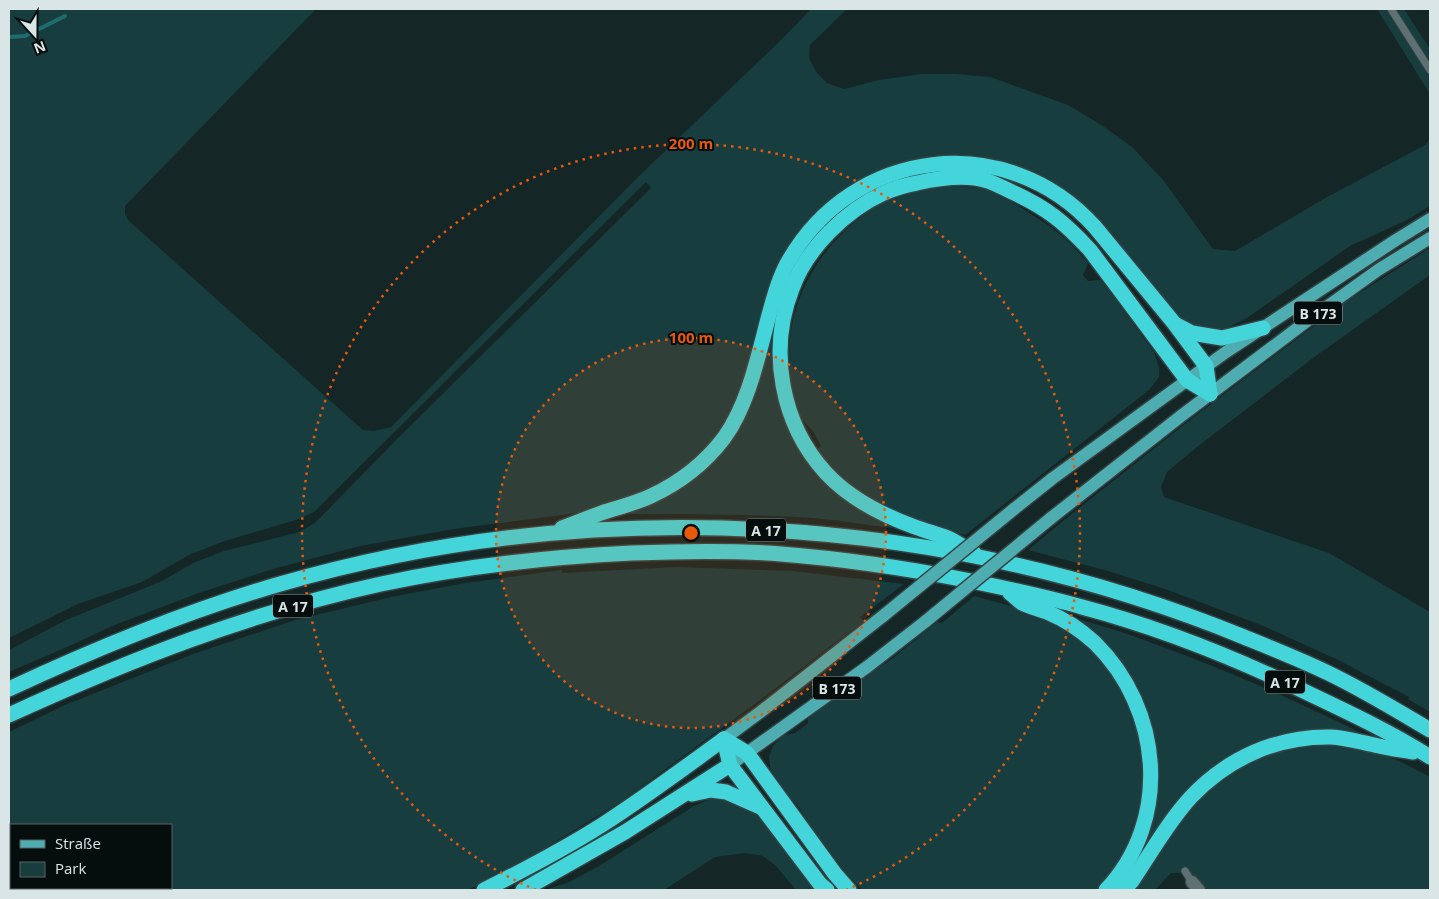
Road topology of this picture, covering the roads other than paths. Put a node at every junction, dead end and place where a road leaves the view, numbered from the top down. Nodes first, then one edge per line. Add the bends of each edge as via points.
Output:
1 (1391, 9) edge
2 (1430, 70) edge
3 (1430, 219) edge
4 (1430, 238) edge
5 (1174, 323) junction
6 (1263, 328) junction
7 (1206, 366) junction
8 (1187, 380) junction
9 (1210, 394) junction
10 (546, 534) junction
11 (984, 559) junction
12 (1003, 588) junction
13 (9, 689) edge
14 (9, 715) edge
15 (1430, 730) edge
16 (724, 739) junction
17 (747, 753) junction
18 (1428, 756) edge
19 (730, 765) junction
20 (683, 796) junction
21 (762, 808) junction
22 (1185, 871) dead end
23 (1196, 886) edge
24 (484, 890) edge
25 (523, 890) edge
26 (827, 890) edge
27 (849, 890) edge
28 (1106, 890) edge
29 (1124, 890) edge

1 - 2 lane
3 - 6 main road, B 173
4 - 9 main road, B 173 via 1343,294
5 - 6 highway via 1192,333 1222,338
5 - 7 highway
5 - 10 highway via 1082,212 1040,184 1015,173 960,162 936,163 893,174 851,194 832,209 812,228 787,262 744,399 728,432 711,454 669,487
6 - 7 main road, B 173
7 - 8 main road, B 173
7 - 9 highway
8 - 9 highway
8 - 11 highway via 1090,250 1057,217 1036,203 987,181 944,178 884,193 846,218 804,264 785,312 780,350 782,376 797,430 826,473 869,507 949,538
8 - 16 main road, B 173, bridge via 1053,478
9 - 17 main road, B 173, bridge via 1115,466 867,667
10 - 11 highway, A 17 via 666,528 791,531 894,542
10 - 13 highway, A 17 via 394,557 282,584 207,607 116,641
11 - 15 highway, A 17 via 1084,582 1207,622 1326,672
12 - 14 highway, A 17 via 850,561 725,551 593,555 490,565 380,584 260,616 189,639
12 - 18 highway, A 17 via 1137,624 1254,667 1365,720
12 - 28 highway via 1022,602 1068,623 1095,643 1129,688 1143,722 1151,755 1151,788 1146,816 1135,848
16 - 17 highway
16 - 19 highway
16 - 24 highway, B 173 via 600,826
17 - 19 main road, B 173
17 - 27 highway
18 - 29 highway via 1331,737 1263,748 1220,771 1192,796
19 - 20 highway, B 173
19 - 21 highway
20 - 21 highway via 710,790 726,792
20 - 25 highway, B 173
21 - 26 highway
22 - 23 lane

